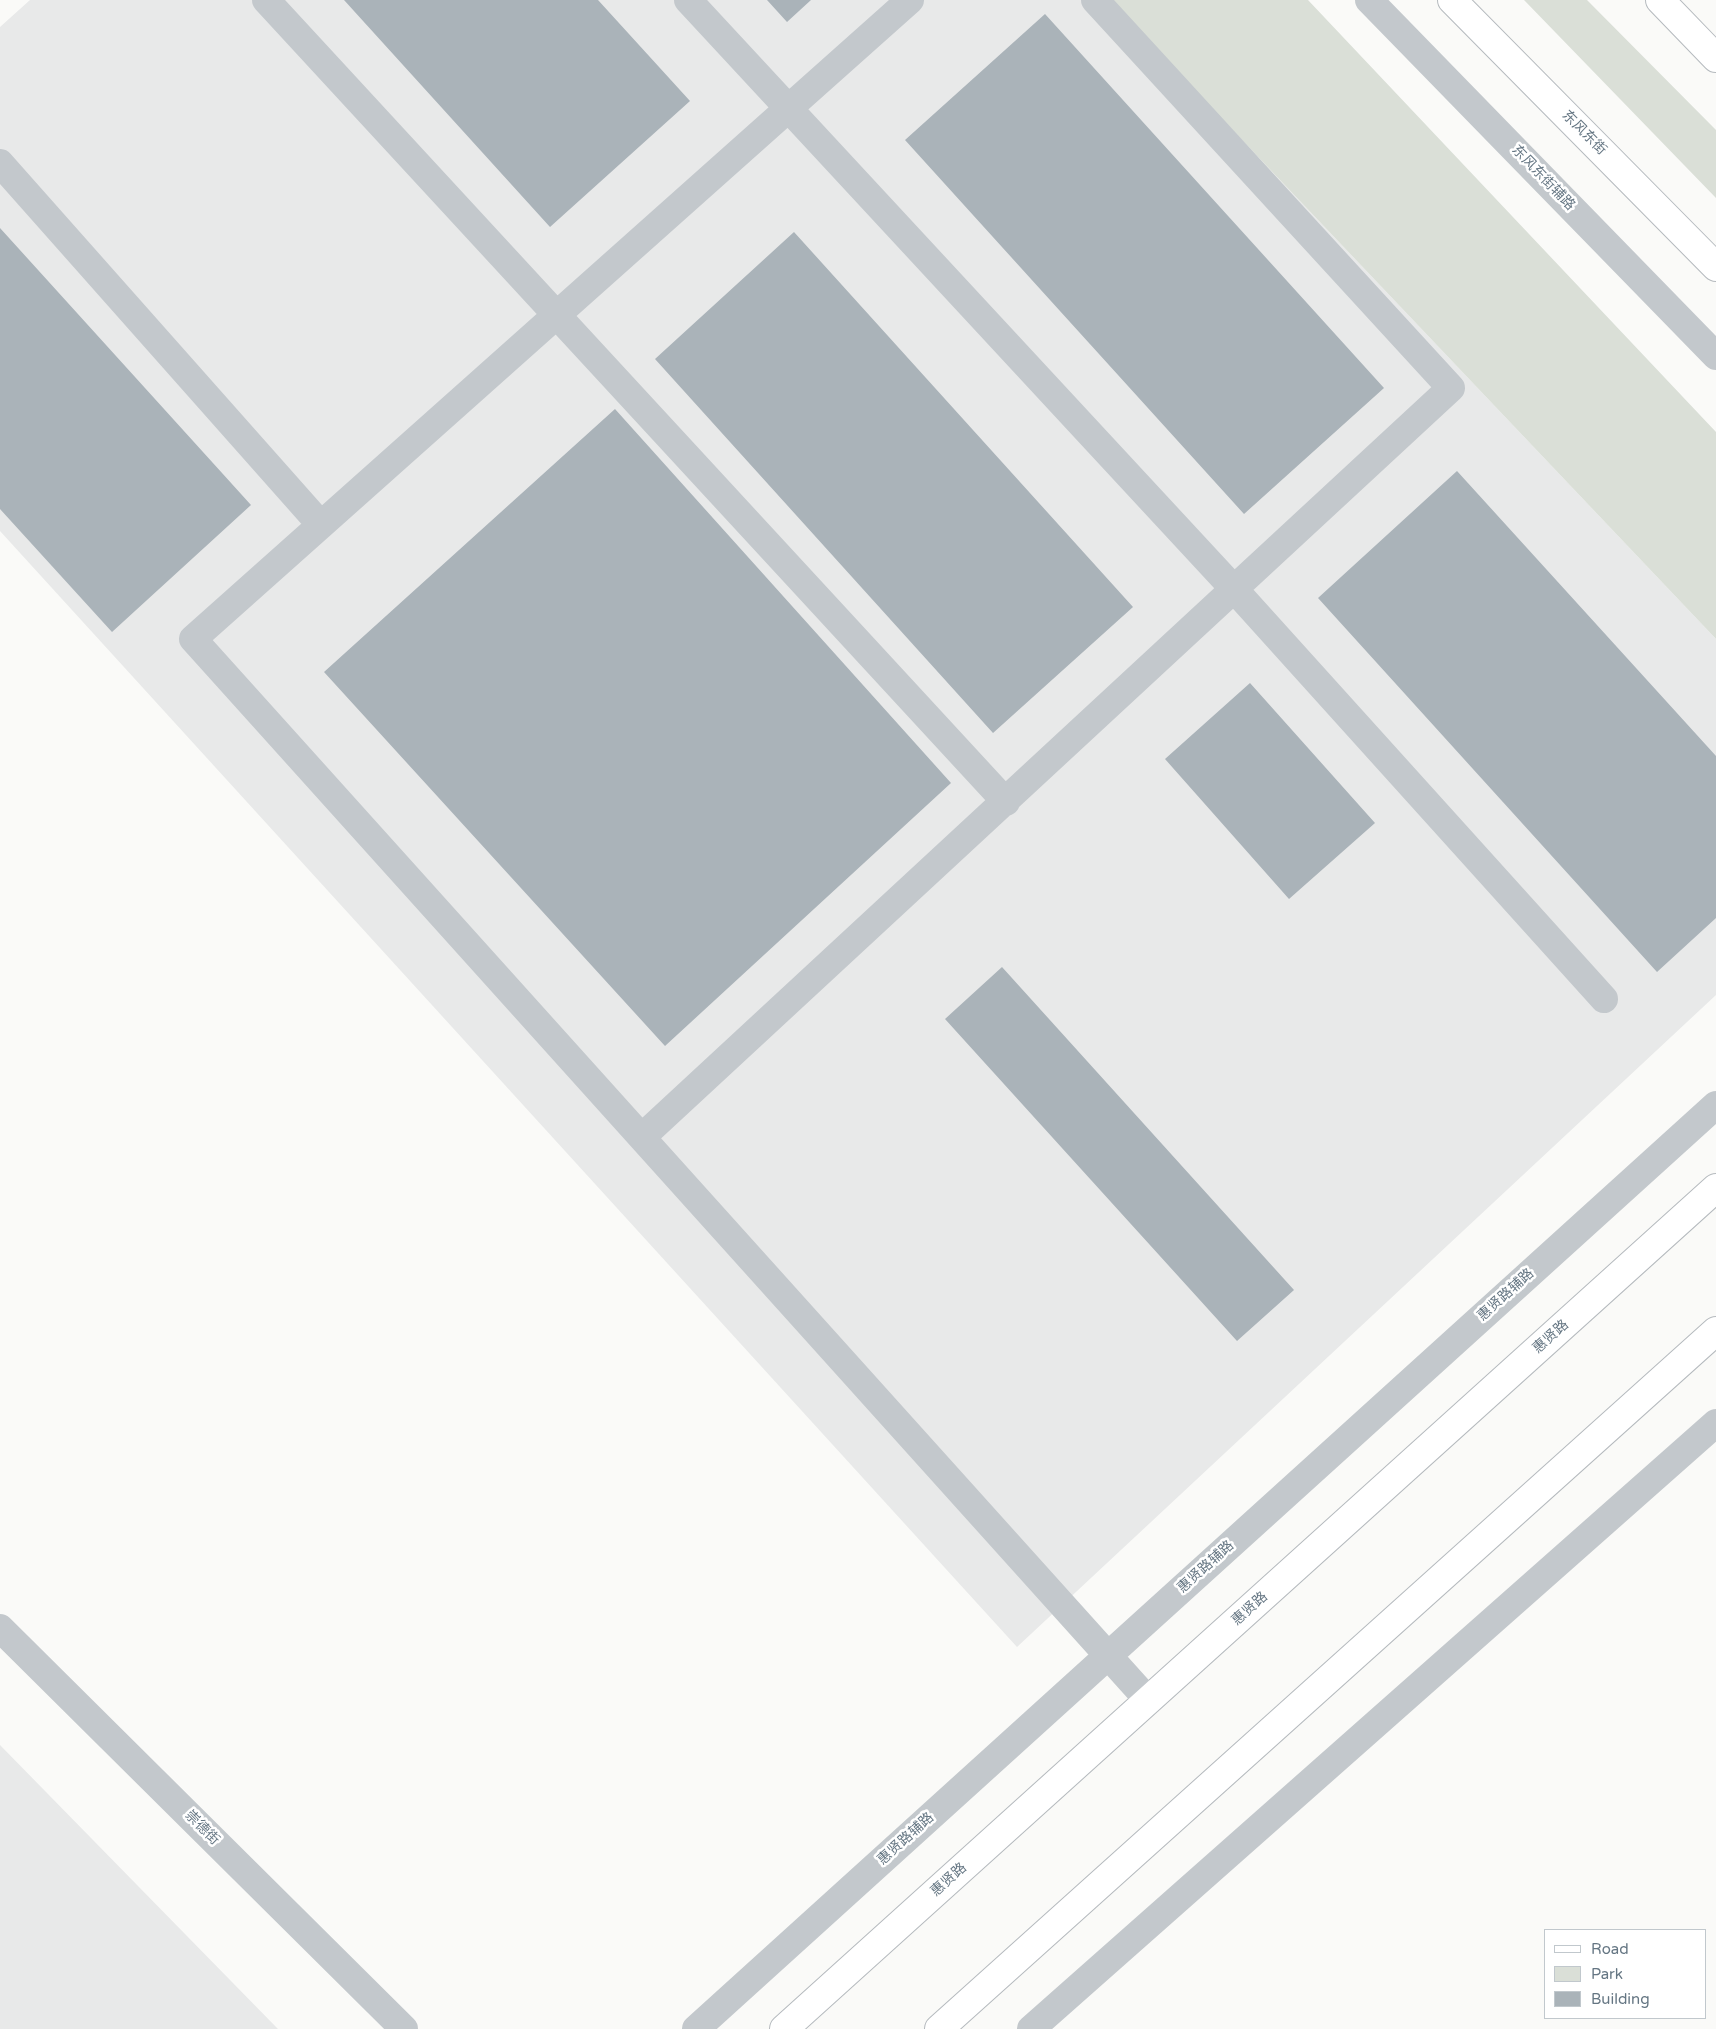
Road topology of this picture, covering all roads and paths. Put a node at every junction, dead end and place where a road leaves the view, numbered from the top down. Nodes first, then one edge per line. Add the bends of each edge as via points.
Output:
1 (266, 0) edge
2 (688, 0) edge
3 (910, 0) edge
4 (1095, 0) edge
5 (1369, 0) edge
6 (1452, 0) edge
7 (1660, 0) edge
8 (1716, 58) edge
9 (788, 109) junction
10 (0, 163) edge
11 (1716, 267) edge
12 (556, 316) junction
13 (1716, 356) edge
14 (320, 526) junction
15 (1234, 589) junction
16 (1006, 802) junction
17 (1604, 999) dead end
18 (1716, 1105) edge
19 (642, 1138) junction
20 (1716, 1188) edge
21 (1716, 1331) edge
22 (1716, 1423) edge
23 (0, 1628) edge
24 (1108, 1656) junction
25 (1148, 1700) junction
26 (404, 2029) edge
27 (696, 2029) edge
28 (784, 2029) edge
29 (939, 2029) edge
30 (1032, 2029) edge

1 - 12 street
2 - 9 street
3 - 9 street
4 - 15 street via 1450,388
5 - 13 street, 东风东街辅路
6 - 11 main road, 东风东街
7 - 8 main road
9 - 12 street
9 - 15 street
10 - 14 street
12 - 14 street
12 - 16 street
14 - 19 street via 193,639
15 - 16 street
15 - 17 street
16 - 19 street
18 - 24 street, 惠贤路辅路
19 - 24 street
20 - 25 main road, 惠贤路
21 - 29 main road
22 - 30 street
23 - 26 street, 崇德街
24 - 25 street
24 - 27 street, 惠贤路辅路
25 - 28 main road, 惠贤路

